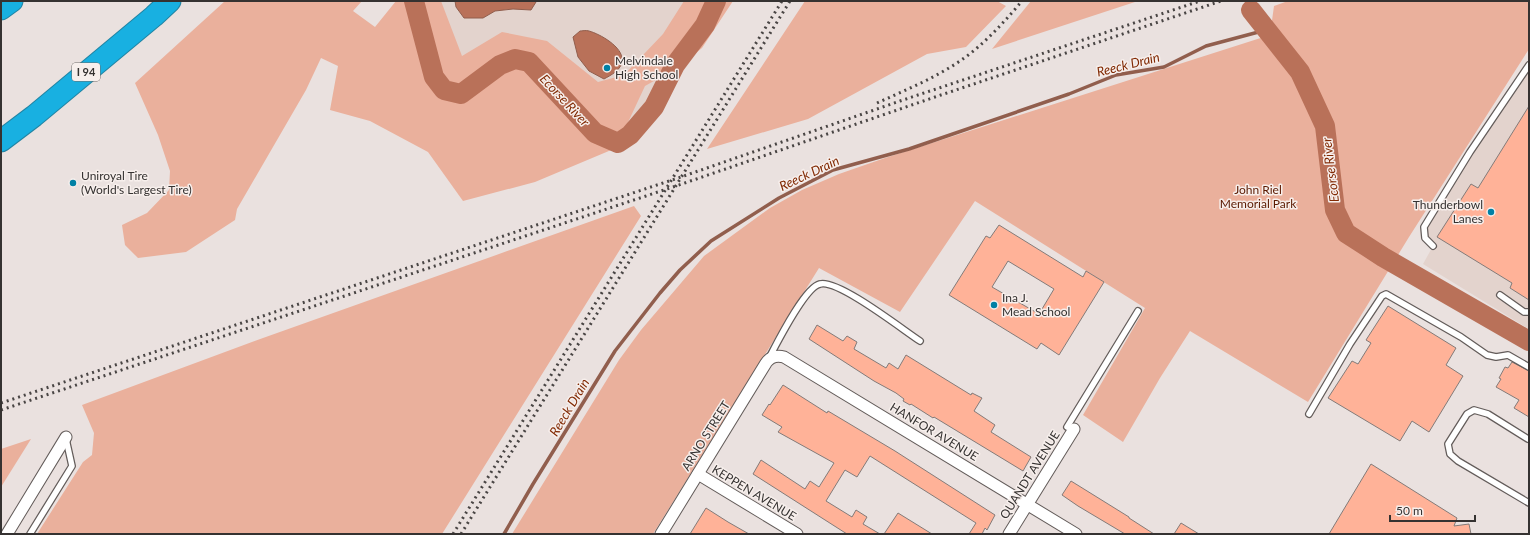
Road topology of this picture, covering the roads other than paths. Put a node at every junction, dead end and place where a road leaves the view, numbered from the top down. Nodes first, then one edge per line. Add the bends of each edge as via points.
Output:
1 (12, 1) edge
2 (170, 1) edge
3 (1, 9) edge
4 (1529, 65) edge
5 (1, 141) edge
6 (1434, 246) dead end
7 (1500, 295) dead end
8 (1138, 311) dead end
9 (1529, 312) edge
10 (920, 341) dead end
11 (772, 358) junction
12 (1529, 367) edge
13 (1309, 414) dead end
14 (1070, 428) joint
15 (66, 437) joint
16 (1528, 439) dead end
17 (698, 474) junction
18 (1028, 503) junction
19 (1529, 503) edge
20 (7, 534) edge
21 (30, 534) edge
22 (661, 534) edge
23 (797, 534) edge
24 (1009, 534) edge
25 (1076, 534) edge

1 - 3 highway
2 - 5 highway, I 94
4 - 6 lane via 1470,152 1424,227 1425,238
7 - 9 lane via 1524,312
8 - 14 lane
10 - 11 lane via 848,292 821,283 811,289 786,327
11 - 17 street, ARNO STREET
11 - 18 street, HANFOR AVENUE via 784,357
12 - 13 lane via 1508,355 1487,355 1386,294 1382,296 1350,344
14 - 18 street, QUANDT AVENUE
15 - 20 street
15 - 21 lane via 72,466
16 - 19 lane via 1488,414 1474,410 1467,414 1448,444 1450,454 1458,461
17 - 22 street, ARNO STREET
17 - 23 street, KEPPEN AVENUE
18 - 24 street, QUANDT AVENUE
18 - 25 street, HANFOR AVENUE

